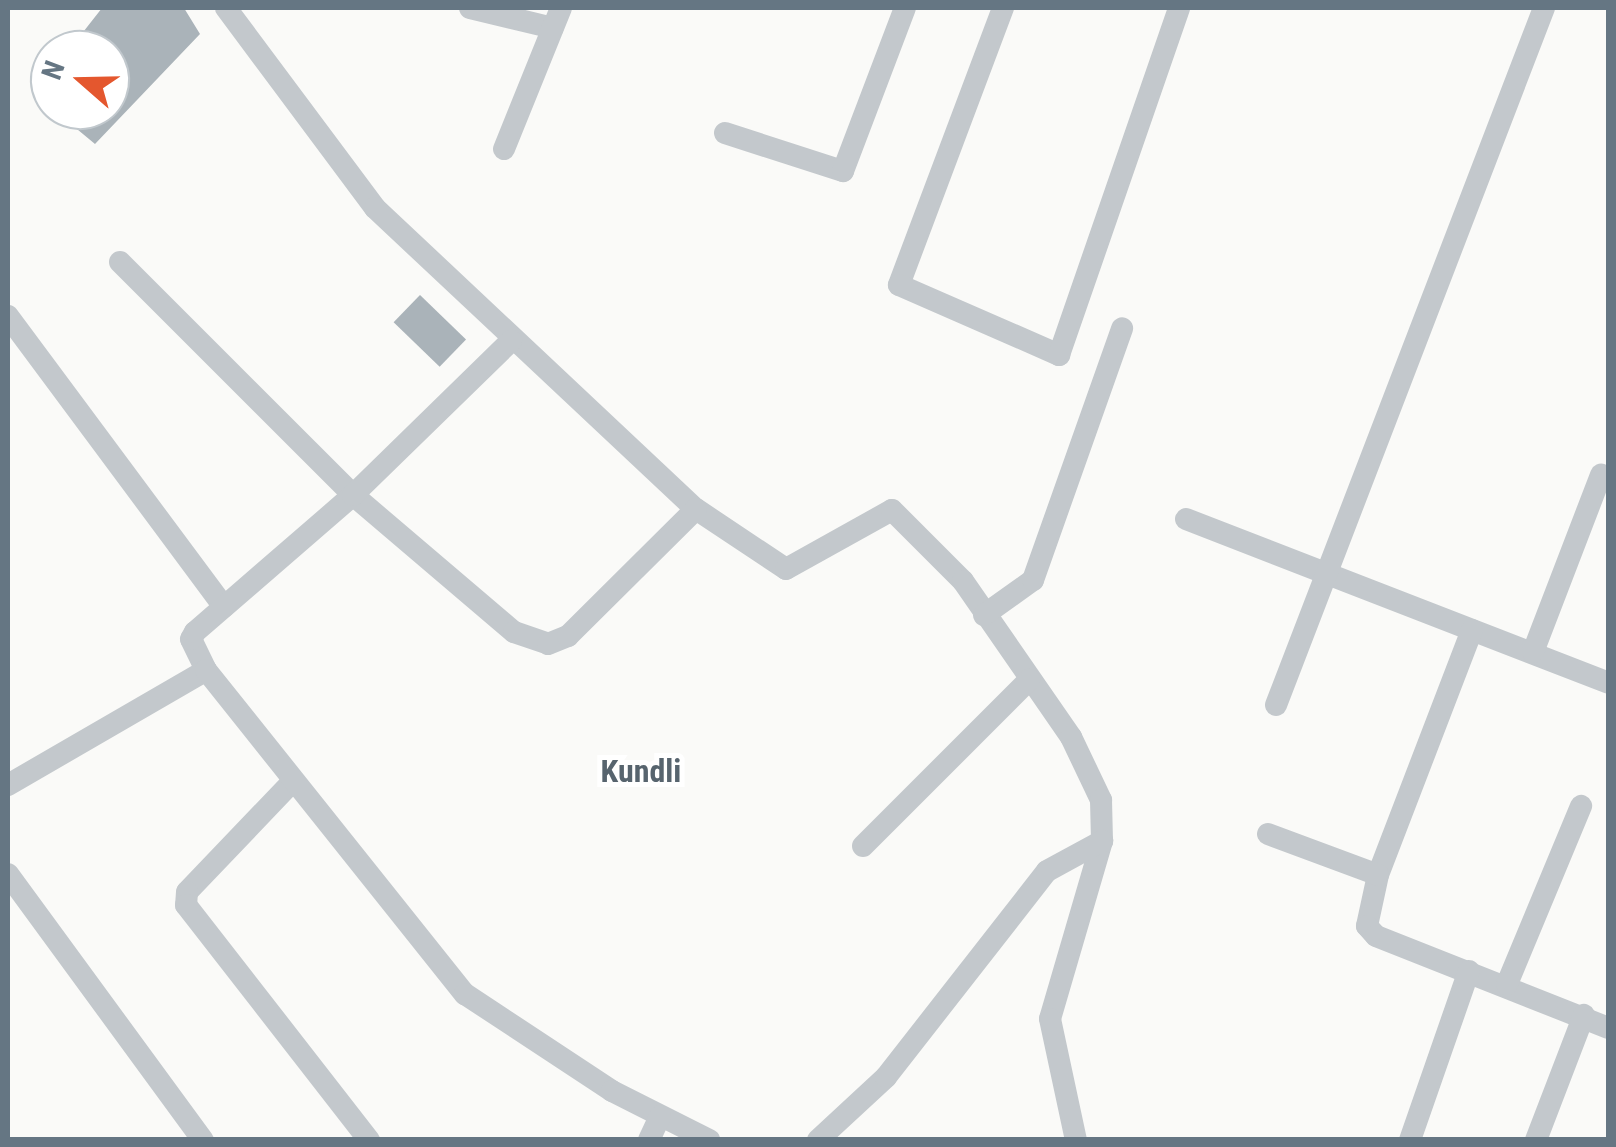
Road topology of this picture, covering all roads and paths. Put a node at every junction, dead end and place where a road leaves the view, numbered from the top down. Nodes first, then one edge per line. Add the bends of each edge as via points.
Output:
1 (226, 8) edge
2 (470, 8) edge
3 (905, 8) edge
4 (1003, 8) edge
5 (1179, 8) edge
6 (1544, 8) edge
7 (557, 18) edge
8 (725, 133) dead end
9 (504, 149) dead end
10 (120, 262) dead end
11 (8, 316) edge
12 (1122, 328) dead end
13 (511, 341) junction
14 (1601, 475) dead end
15 (352, 495) junction
16 (696, 509) junction
17 (1186, 519) dead end
18 (1323, 573) junction
19 (224, 608) junction
20 (984, 616) junction
21 (1472, 630) junction
22 (1533, 652) junction
23 (206, 670) junction
24 (1029, 680) junction
25 (1608, 683) edge
26 (1276, 705) dead end
27 (292, 780) junction
28 (8, 785) edge
29 (1581, 806) dead end
30 (1268, 834) dead end
31 (1102, 841) junction
32 (864, 846) dead end
33 (8, 874) edge
34 (1378, 875) junction
35 (1468, 972) junction
36 (1507, 984) junction
37 (1584, 1016) junction
38 (1608, 1028) edge
39 (660, 1116) junction
40 (204, 1140) edge
41 (369, 1140) edge
42 (649, 1140) edge
43 (709, 1140) edge
44 (818, 1140) edge
45 (1076, 1140) edge
46 (1410, 1140) edge
47 (1536, 1140) edge

1 - 13 street via 375,208
2 - 7 street
3 - 8 street via 843,171
4 - 5 street via 899,286 1058,355
6 - 18 street
7 - 9 street
10 - 15 street
11 - 19 street
12 - 20 street via 1032,580
13 - 15 street
13 - 16 street
14 - 22 street
15 - 16 street via 480,608 514,632 548,644 568,636
15 - 19 street
16 - 20 street via 786,570 879,512 896,512 963,581
17 - 18 street
18 - 21 street
18 - 26 street
19 - 23 street via 191,639
20 - 24 street
21 - 22 street
21 - 34 street
22 - 25 street
23 - 27 street
23 - 28 street
24 - 31 street via 1096,779
24 - 32 street
27 - 39 street via 465,994
27 - 41 street via 187,892 186,905
29 - 36 street
30 - 34 street
31 - 44 street via 1047,871 886,1077
31 - 45 street via 1050,1020
33 - 40 street
34 - 35 street via 1367,926 1376,936
35 - 36 street
35 - 46 street
36 - 37 street
37 - 38 street
37 - 47 street
39 - 42 street
39 - 43 street

